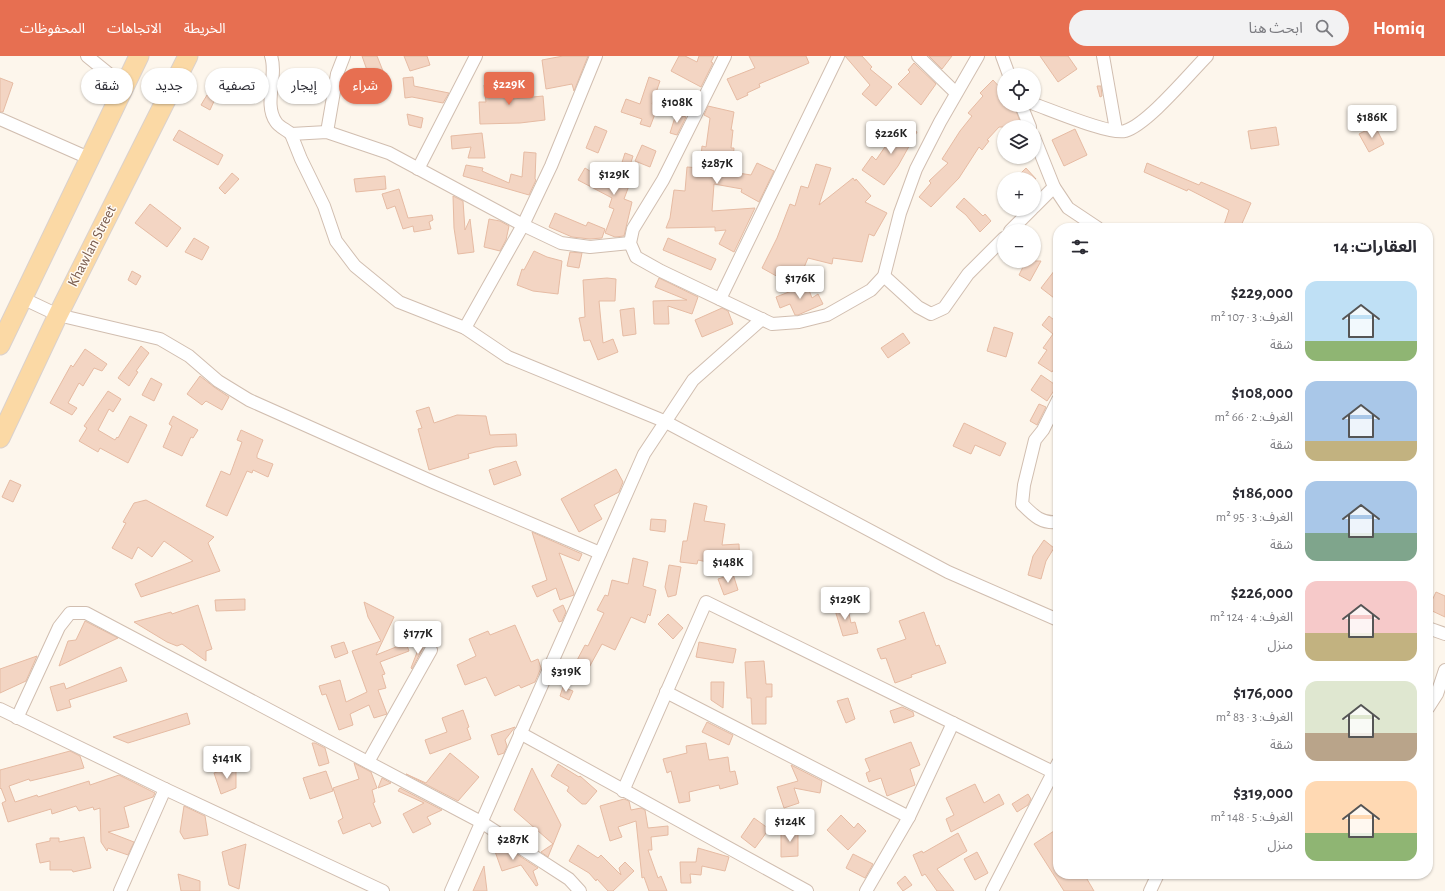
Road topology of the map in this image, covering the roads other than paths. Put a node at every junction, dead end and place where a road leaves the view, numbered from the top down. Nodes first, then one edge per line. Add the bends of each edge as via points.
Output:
1 (87, 56) edge
2 (139, 56) edge
3 (188, 56) edge
4 (271, 56) edge
5 (476, 56) edge
6 (596, 56) edge
7 (725, 56) edge
8 (838, 56) edge
9 (918, 56) edge
10 (978, 56) edge
11 (1002, 56) edge
12 (1103, 56) edge
13 (1206, 56) edge
14 (341, 57) edge
15 (102, 68) edge
16 (1007, 68) edge
17 (133, 69) edge
18 (956, 94) junction
19 (117, 104) edge
20 (1041, 106) edge
21 (0, 119) edge
22 (1116, 130) junction
23 (327, 132) junction
24 (291, 134) junction
25 (1041, 154) edge
26 (91, 159) junction
27 (418, 169) junction
28 (1054, 187) junction
29 (1041, 200) edge
30 (1025, 216) edge
31 (1090, 223) edge
32 (1017, 224) edge
33 (523, 225) junction
34 (630, 243) junction
35 (997, 245) edge
36 (884, 276) junction
37 (22, 298) junction
38 (720, 299) junction
39 (58, 315) junction
40 (762, 319) junction
41 (465, 328) junction
42 (0, 345) edge
43 (1053, 410) edge
44 (664, 421) junction
45 (0, 438) edge
46 (1053, 522) edge
47 (600, 553) junction
48 (1053, 618) edge
49 (1433, 630) edge
50 (1444, 636) edge
51 (431, 650) dead end
52 (1445, 670) edge
53 (666, 692) junction
54 (1433, 700) edge
55 (0, 709) edge
56 (17, 718) junction
57 (954, 723) junction
58 (520, 734) junction
59 (368, 762) junction
60 (1053, 766) edge
61 (1053, 771) edge
62 (165, 789) junction
63 (623, 791) junction
64 (909, 817) junction
65 (481, 822) junction
66 (1156, 879) edge
67 (120, 891) edge
68 (383, 891) edge
69 (451, 891) edge
70 (580, 891) edge
71 (807, 891) edge
72 (866, 891) edge
73 (992, 891) edge
74 (1150, 891) edge

1 - 15 street
2 - 17 main road
3 - 39 main road, Khawlan Street
4 - 24 street via 274,63 271,108 276,122
5 - 27 street
6 - 33 street via 551,166
7 - 34 street via 663,180 633,229
8 - 38 street
9 - 18 street
10 - 18 street
11 - 16 street
12 - 22 street
13 - 22 street via 1146,118 1125,131
14 - 23 street
18 - 36 street via 916,169 900,213
19 - 26 main road
20 - 22 street via 1109,130
21 - 26 street
23 - 24 street
23 - 27 street via 390,153
24 - 41 street via 324,206 336,241 355,266 399,302
25 - 28 street
26 - 37 main road
27 - 33 street
28 - 29 street
28 - 31 street via 1068,208
30 - 32 street
33 - 34 street via 561,243 590,247
33 - 41 street
34 - 38 street via 636,257
35 - 36 street via 968,274 944,308 931,314 918,307
36 - 40 street via 871,290 827,315 799,322 772,324
37 - 39 street
37 - 42 main road
38 - 40 street
39 - 45 main road, Khawlan Street
39 - 47 street via 160,339 189,356 218,381 248,400
40 - 44 street via 693,380
41 - 44 street via 508,357
43 - 46 street via 1035,440 1022,504 1036,519
44 - 47 street via 644,454
44 - 48 street via 948,572
47 - 58 street
49 - 50 street
51 - 59 street
52 - 54 street
53 - 57 street via 706,602
53 - 63 street
53 - 64 street
55 - 56 street
56 - 59 street via 59,627 70,614 86,614
56 - 62 street
57 - 60 street
57 - 64 street
58 - 63 street
58 - 65 street
59 - 65 street
61 - 73 street
62 - 67 street
62 - 68 street
63 - 71 street
64 - 72 street
65 - 69 street
65 - 70 street via 569,878
66 - 74 street

